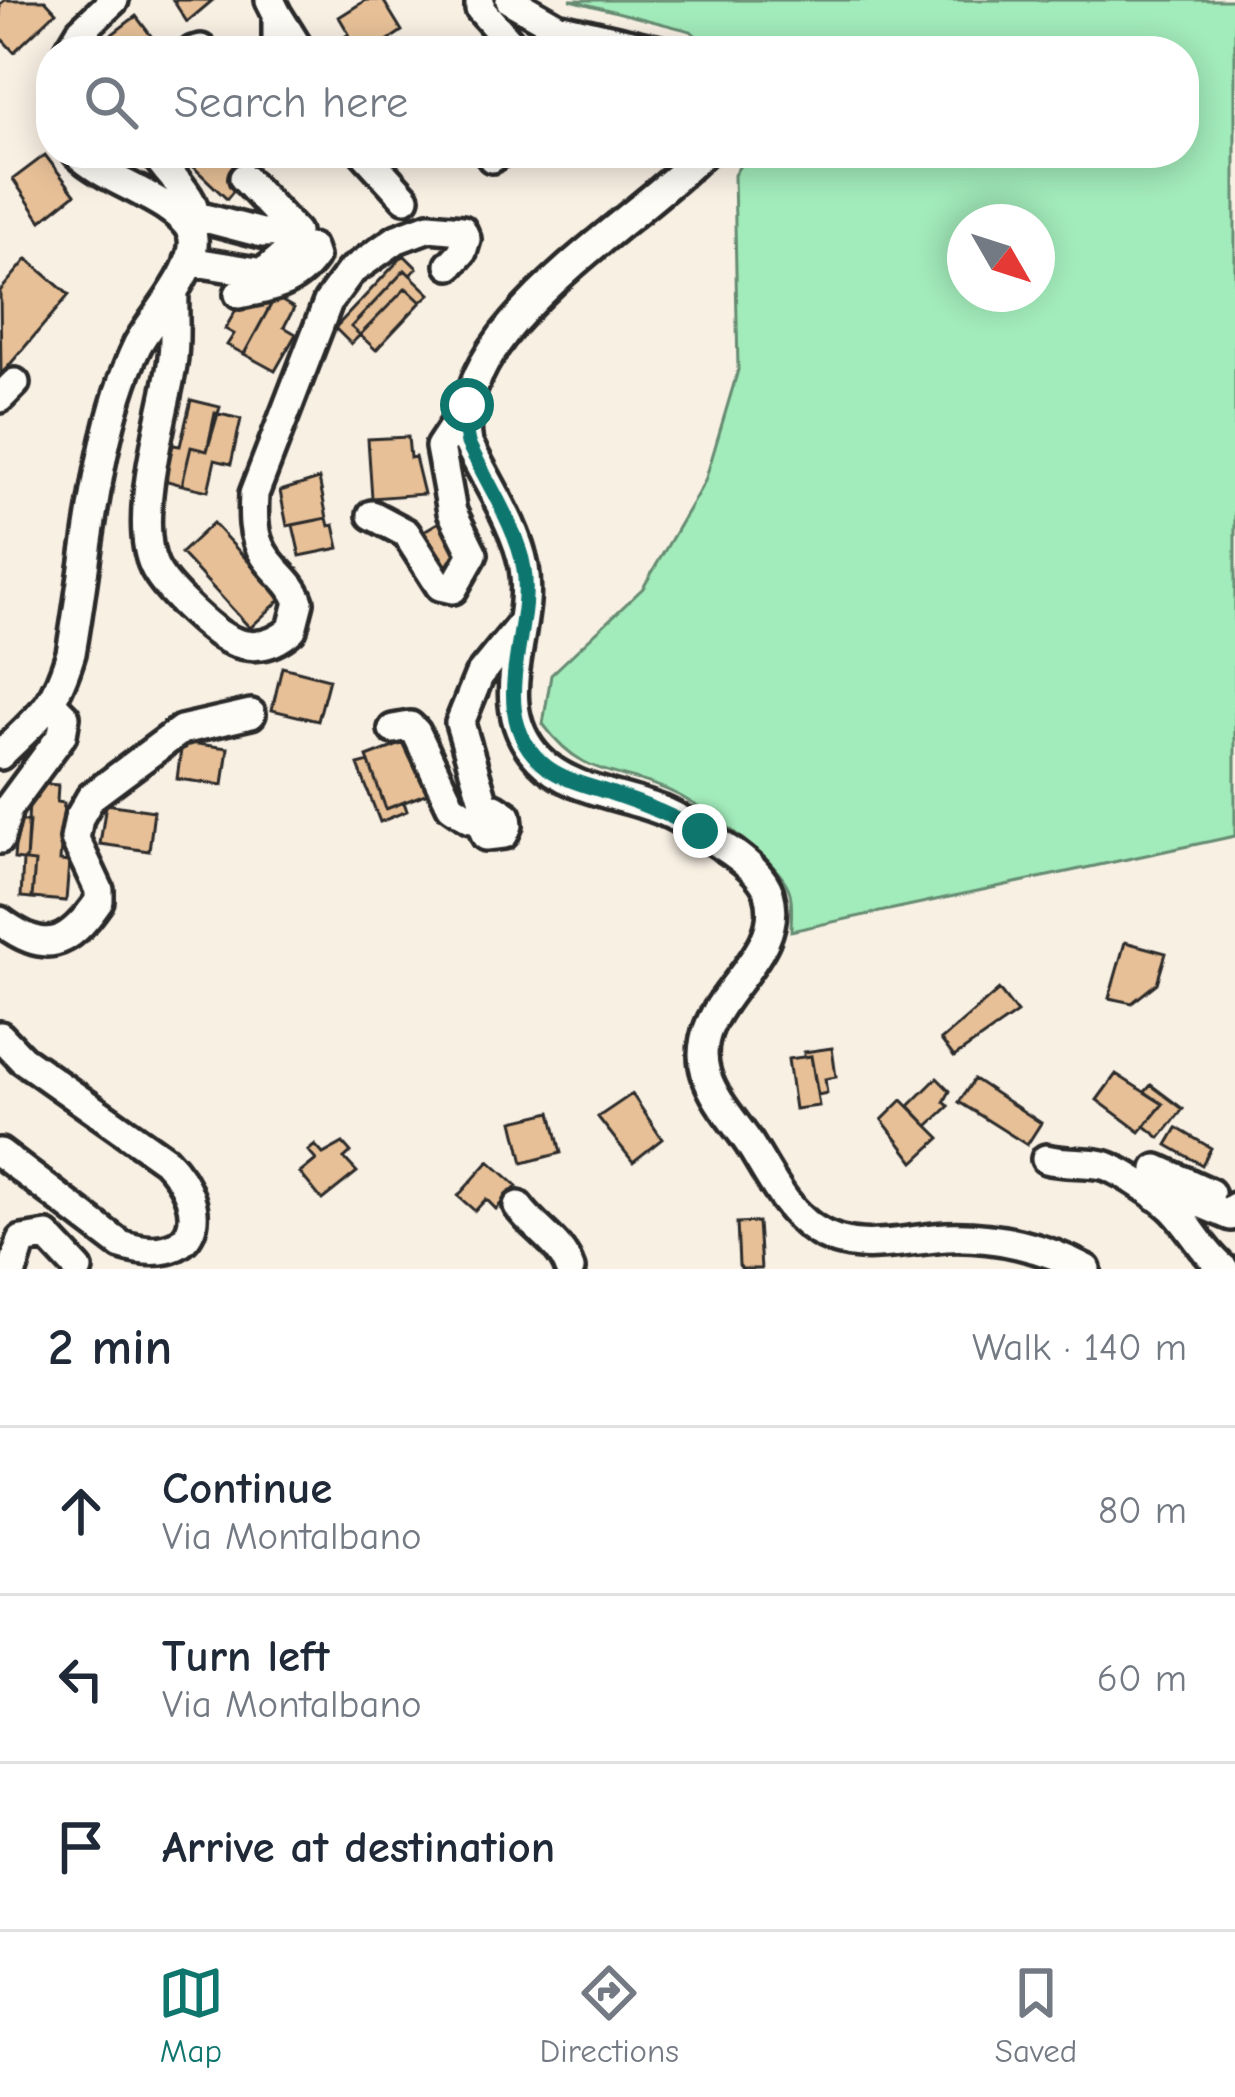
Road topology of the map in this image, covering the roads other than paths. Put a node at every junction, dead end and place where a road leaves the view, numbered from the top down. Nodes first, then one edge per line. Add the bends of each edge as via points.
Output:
1 (114, 0) edge
2 (480, 0) edge
3 (510, 0) edge
4 (273, 7) edge
5 (78, 36) edge
6 (291, 36) edge
7 (504, 36) edge
8 (596, 36) edge
9 (98, 168) edge
10 (163, 168) edge
11 (377, 168) edge
12 (686, 168) edge
13 (244, 178) dead end
14 (404, 198) dead end
15 (192, 237) junction
16 (450, 265) dead end
17 (174, 291) junction
18 (239, 294) dead end
19 (467, 405) junction
20 (372, 514) dead end
21 (519, 626) junction
22 (52, 704) junction
23 (251, 714) dead end
24 (393, 728) dead end
25 (0, 755) edge
26 (0, 839) edge
27 (0, 921) edge
28 (0, 1036) edge
29 (0, 1154) edge
30 (1046, 1159) dead end
31 (1156, 1182) junction
32 (518, 1206) dead end
33 (1235, 1207) edge
34 (148, 1260) edge
35 (13, 1269) edge
36 (78, 1269) edge
37 (571, 1269) edge
38 (1086, 1269) edge
39 (1224, 1269) edge

1 - 5 street
2 - 7 street
3 - 8 street via 557,27
4 - 6 street
9 - 15 street via 172,212
10 - 15 street via 194,203
11 - 14 street
12 - 19 street via 511,322
13 - 15 street via 296,232
15 - 17 street
15 - 18 street via 263,273 289,251 311,248 307,266 275,289
16 - 17 street via 466,239 461,230 429,227 350,272 328,302 254,494 262,553 298,602 292,629 267,645 224,638 154,567 148,516 173,362
17 - 22 street via 124,374 71,653
19 - 20 street via 440,447 452,512 473,554 453,589 440,586 406,533
19 - 21 street via 468,443 524,566
21 - 24 street via 479,676 460,723 491,818 470,819 452,806 416,732
21 - 38 street via 513,707 536,757 572,780 663,811 764,880 768,930 710,1023 705,1072 802,1221 859,1245 987,1239 1056,1253
22 - 25 street
22 - 26 street via 65,717 62,735 8,808
23 - 27 street via 181,730 91,797 75,839 99,901 62,940 23,938
28 - 34 street via 184,1180 195,1213 187,1238
29 - 34 street
30 - 31 street via 1105,1165
31 - 33 street via 1231,1216
31 - 39 street
32 - 37 street via 564,1251
35 - 36 street via 22,1240 47,1236

